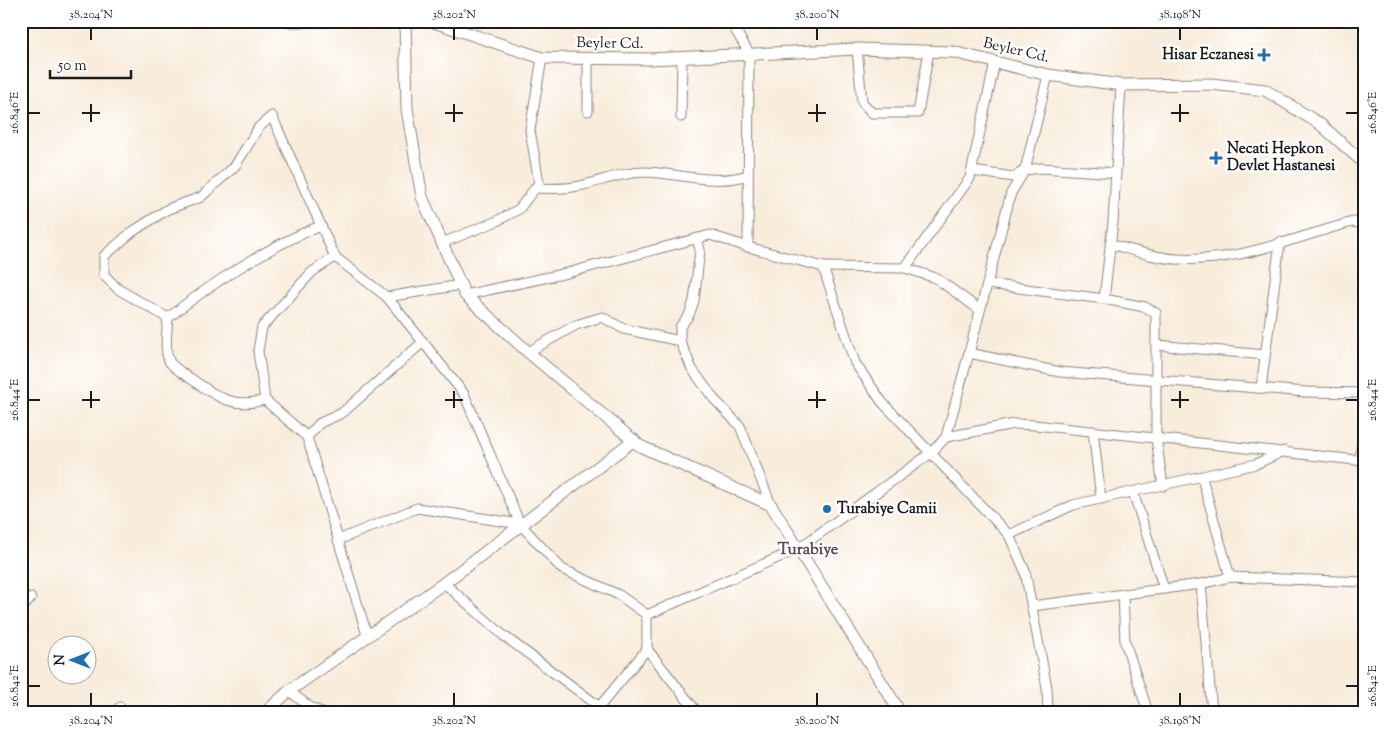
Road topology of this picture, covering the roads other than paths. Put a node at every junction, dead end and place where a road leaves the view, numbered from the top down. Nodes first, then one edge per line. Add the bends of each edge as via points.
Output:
1 (288, 21) edge
2 (324, 21) edge
3 (405, 21) edge
4 (730, 21) edge
5 (434, 22) edge
6 (857, 49) junction
7 (929, 52) junction
8 (749, 54) junction
9 (682, 57) junction
10 (542, 58) junction
11 (588, 58) junction
12 (996, 62) junction
13 (1048, 75) junction
14 (1121, 85) junction
15 (588, 111) dead end
16 (680, 117) dead end
17 (1365, 164) edge
18 (1025, 170) junction
19 (972, 171) junction
20 (1116, 173) junction
21 (748, 174) junction
22 (535, 188) junction
23 (1365, 224) edge
24 (321, 226) junction
25 (697, 238) junction
26 (1280, 242) junction
27 (442, 243) junction
28 (1110, 244) junction
29 (748, 247) junction
30 (335, 257) junction
31 (823, 267) junction
32 (905, 268) junction
33 (988, 284) junction
34 (463, 290) junction
35 (387, 297) junction
36 (1104, 299) junction
37 (980, 310) junction
38 (168, 318) junction
39 (680, 341) junction
40 (423, 342) junction
41 (1157, 345) junction
42 (528, 352) junction
43 (969, 353) junction
44 (1265, 355) junction
45 (1157, 380) junction
46 (1261, 388) junction
47 (1365, 394) edge
48 (265, 400) junction
49 (1365, 411) edge
50 (1093, 431) junction
51 (946, 436) junction
52 (308, 437) junction
53 (1156, 438) junction
54 (634, 440) junction
55 (1284, 451) junction
56 (931, 453) junction
57 (1362, 461) edge
58 (1365, 469) edge
59 (1202, 478) junction
60 (1163, 486) junction
61 (1133, 492) junction
62 (1101, 499) junction
63 (772, 505) junction
64 (520, 524) junction
65 (1009, 535) junction
66 (338, 540) junction
67 (798, 548) junction
68 (1230, 577) junction
69 (444, 582) junction
70 (1365, 582) edge
71 (1201, 584) junction
72 (1164, 588) junction
73 (1124, 594) junction
74 (31, 598) dead end
75 (1032, 606) junction
76 (21, 609) edge
77 (647, 615) junction
78 (367, 635) junction
79 (647, 649) junction
80 (289, 691) junction
81 (597, 709) edge
82 (266, 712) edge
83 (321, 712) edge
84 (697, 712) edge
85 (900, 712) edge
86 (1048, 712) edge
87 (1148, 712) edge
88 (1212, 712) edge

1 - 2 street
3 - 27 street via 409,119 422,197
4 - 8 street
5 - 10 street, Beyler Cd.
6 - 7 street, Beyler Cd.
6 - 7 street via 862,102 872,113 918,113
6 - 8 street, Beyler Cd.
7 - 12 street, Beyler Cd. via 953,52
8 - 9 street, Beyler Cd.
8 - 21 street
9 - 11 street, Beyler Cd.
9 - 16 street
10 - 11 street, Beyler Cd.
10 - 22 street via 530,130 539,182
11 - 15 street
12 - 13 street, Beyler Cd.
12 - 19 street
13 - 14 street, Beyler Cd.
13 - 18 street
14 - 17 street, Beyler Cd. via 1211,84 1265,90 1320,124
14 - 20 street
18 - 19 street via 1014,177
18 - 20 street via 1041,168
18 - 33 street via 1012,193
19 - 32 street
20 - 28 street
21 - 22 street via 715,179 643,172 557,190
21 - 29 street
22 - 27 street via 519,209
23 - 26 street via 1353,222
24 - 30 street
24 - 38 street via 288,241 192,298
24 - 38 street via 272,116 259,127 235,166 200,197 168,209 132,232 104,256 104,275 118,289
25 - 29 street via 710,235
25 - 34 street via 567,273
25 - 39 street via 700,250 694,301 689,316 680,326
26 - 28 street via 1234,257 1200,260 1176,259
26 - 44 street
27 - 34 street
28 - 36 street
29 - 31 street
30 - 35 street
30 - 48 street via 312,272 262,327 258,351
31 - 32 street
31 - 56 street via 855,363 882,402
32 - 37 street via 936,278
33 - 36 street
33 - 37 street
34 - 35 street
34 - 42 street
35 - 40 street
36 - 41 street via 1145,307 1156,314
37 - 43 street
38 - 48 street via 169,361 179,371 223,400 240,403
39 - 42 street via 624,328 602,317 576,325
39 - 63 street via 692,369 740,426
40 - 52 street via 342,413 320,424
40 - 64 street via 464,394
41 - 44 street
41 - 45 street
42 - 54 street
43 - 45 street via 1060,372
43 - 51 street
44 - 46 street
45 - 46 street
45 - 53 street
46 - 47 street
48 - 52 street
49 - 57 street
50 - 51 street via 1014,424
50 - 53 street
50 - 62 street
51 - 56 street
52 - 66 street
53 - 55 street
53 - 60 street
54 - 63 street via 640,446
54 - 64 street
55 - 57 street
55 - 59 street via 1256,464
56 - 65 street
56 - 67 street
57 - 58 street
59 - 60 street
59 - 68 street
60 - 61 street
61 - 62 street
61 - 72 street
62 - 65 street via 1073,505
63 - 67 street
64 - 66 street via 418,508
64 - 69 street
64 - 77 street via 562,569 619,594
65 - 75 street via 1025,571
66 - 78 street
67 - 77 street
67 - 85 street
68 - 70 street
68 - 71 street
69 - 78 street
69 - 81 street via 504,636
71 - 72 street
71 - 88 street
72 - 73 street
73 - 75 street
73 - 87 street via 1125,642
74 - 76 street
75 - 86 street via 1047,688
77 - 79 street
78 - 80 street
79 - 81 street
79 - 84 street
80 - 82 street
80 - 83 street

